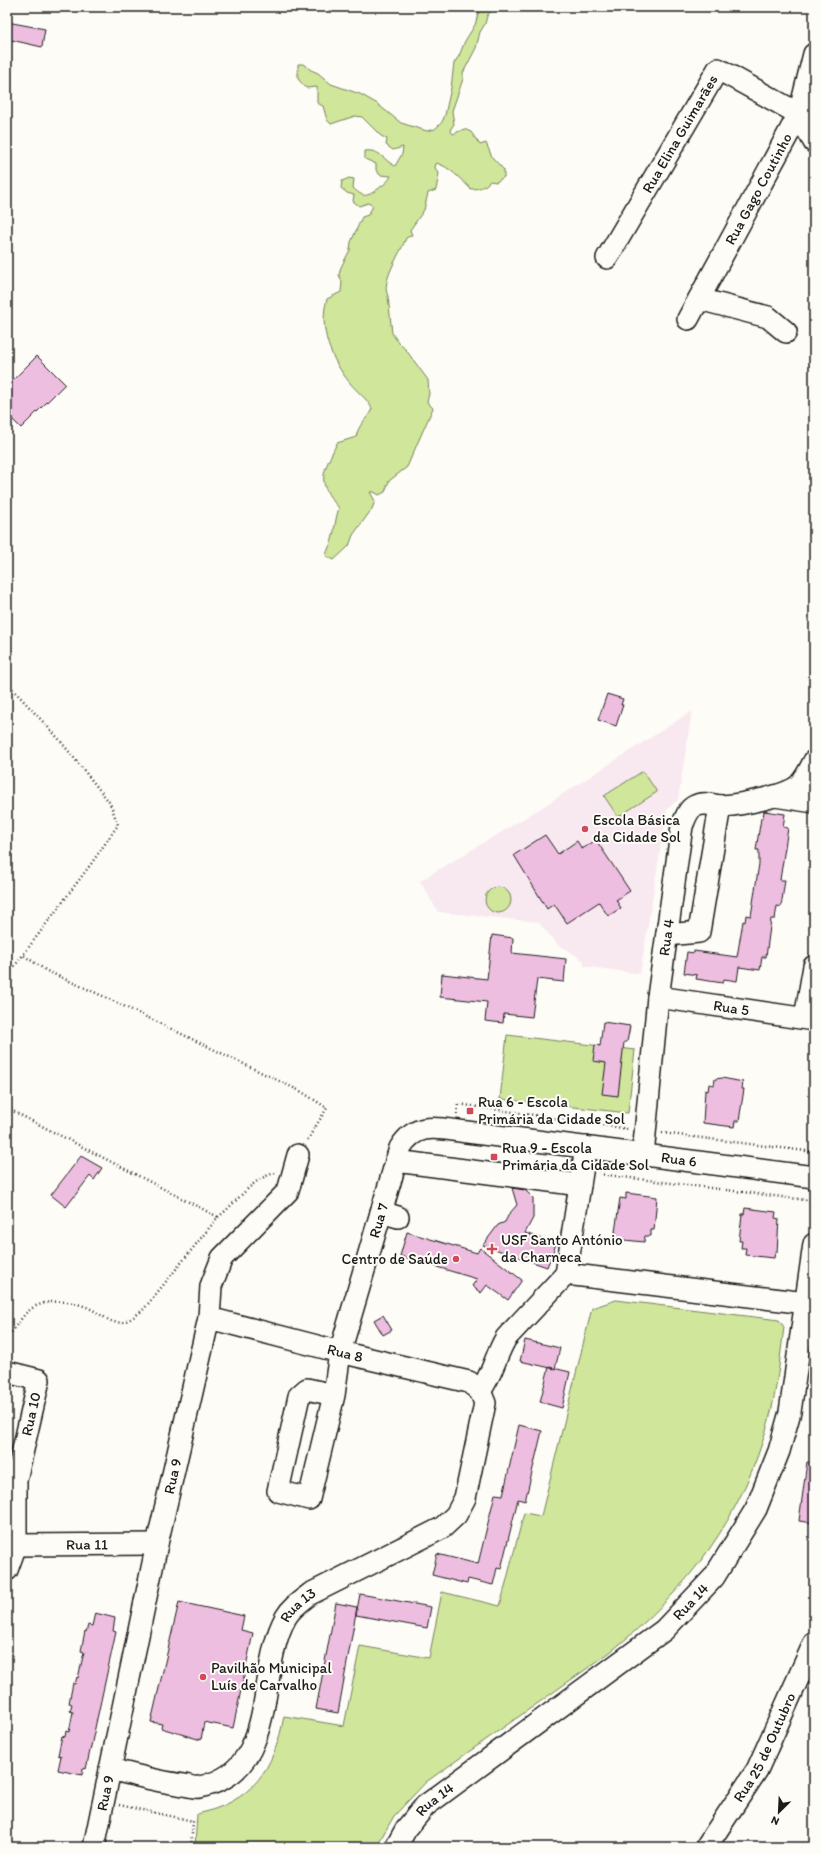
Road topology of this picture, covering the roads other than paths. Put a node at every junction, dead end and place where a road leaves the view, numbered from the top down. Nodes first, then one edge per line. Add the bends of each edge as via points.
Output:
1 (814, 54) edge
2 (799, 114) junction
3 (814, 142) edge
4 (607, 258) dead end
5 (699, 299) junction
6 (688, 319) dead end
7 (786, 332) dead end
8 (814, 761) edge
9 (775, 796) junction
10 (814, 802) edge
11 (720, 806) junction
12 (666, 935) junction
13 (814, 966) edge
14 (658, 997) junction
15 (810, 1019) edge
16 (426, 1128) joint
17 (586, 1148) junction
18 (298, 1155) road end
19 (643, 1155) junction
20 (396, 1161) junction
21 (814, 1176) edge
22 (588, 1179) junction
23 (814, 1244) edge
24 (566, 1274) junction
25 (806, 1302) junction
26 (209, 1318) junction
27 (340, 1352) junction
28 (7, 1372) edge
29 (480, 1391) junction
30 (334, 1395) junction
31 (11, 1476) edge
32 (157, 1544) junction
33 (16, 1545) junction
34 (7, 1570) edge
35 (814, 1643) edge
36 (110, 1769) junction
37 (98, 1824) junction
38 (82, 1847) edge
39 (94, 1847) edge
40 (396, 1847) edge
41 (706, 1847) edge

1 - 2 street, Rua Gago Coutinho
2 - 3 street
2 - 4 street, Rua Elina Guimarães via 718,69
2 - 5 street, Rua Gago Coutinho
5 - 6 street, Rua Gago Coutinho
5 - 7 street via 768,317
8 - 9 street via 799,785
9 - 10 street
9 - 11 street, Rua 4
11 - 12 street, Rua 4 via 706,803 694,806 687,814 682,826
11 - 12 street via 699,932
12 - 14 street, Rua 4
13 - 15 street, Rua 5
14 - 15 street, Rua 5
14 - 19 street, Rua 4
16 - 17 street, Rua 6
16 - 20 street, Rua 7 via 409,1136 400,1148
17 - 19 street, Rua 6
17 - 22 street
18 - 26 street, Rua 9 via 288,1191 222,1258 211,1286
19 - 21 street, Rua 6
20 - 22 street
20 - 27 street, Rua 7 via 390,1214
22 - 24 street
23 - 25 street, Rua 14
24 - 25 street
24 - 29 street via 506,1338 489,1379
25 - 40 street, Rua 14 via 790,1412 779,1451 756,1509 714,1577 664,1630 425,1806 406,1829
26 - 27 street, Rua 8
26 - 32 street, Rua 9
27 - 29 street, Rua 8 via 469,1382
27 - 30 street, Rua 7
28 - 31 street, Rua 10 via 39,1380
29 - 36 street, Rua 13 via 485,1403 465,1498 456,1515 442,1528 310,1594 296,1604 286,1616 277,1635 260,1728 246,1760 224,1778 198,1787 166,1783
30 - 30 street, Rua 7 via 307,1389 299,1396 278,1491 309,1499
31 - 33 street, Rua 10
32 - 33 street, Rua 11
32 - 36 street, Rua 9
33 - 34 street, Rua 10
35 - 41 street, Rua 25 de Outubro via 757,1770
36 - 37 street, Rua 9
37 - 38 street, Rua 9
37 - 39 street, Rua 9

